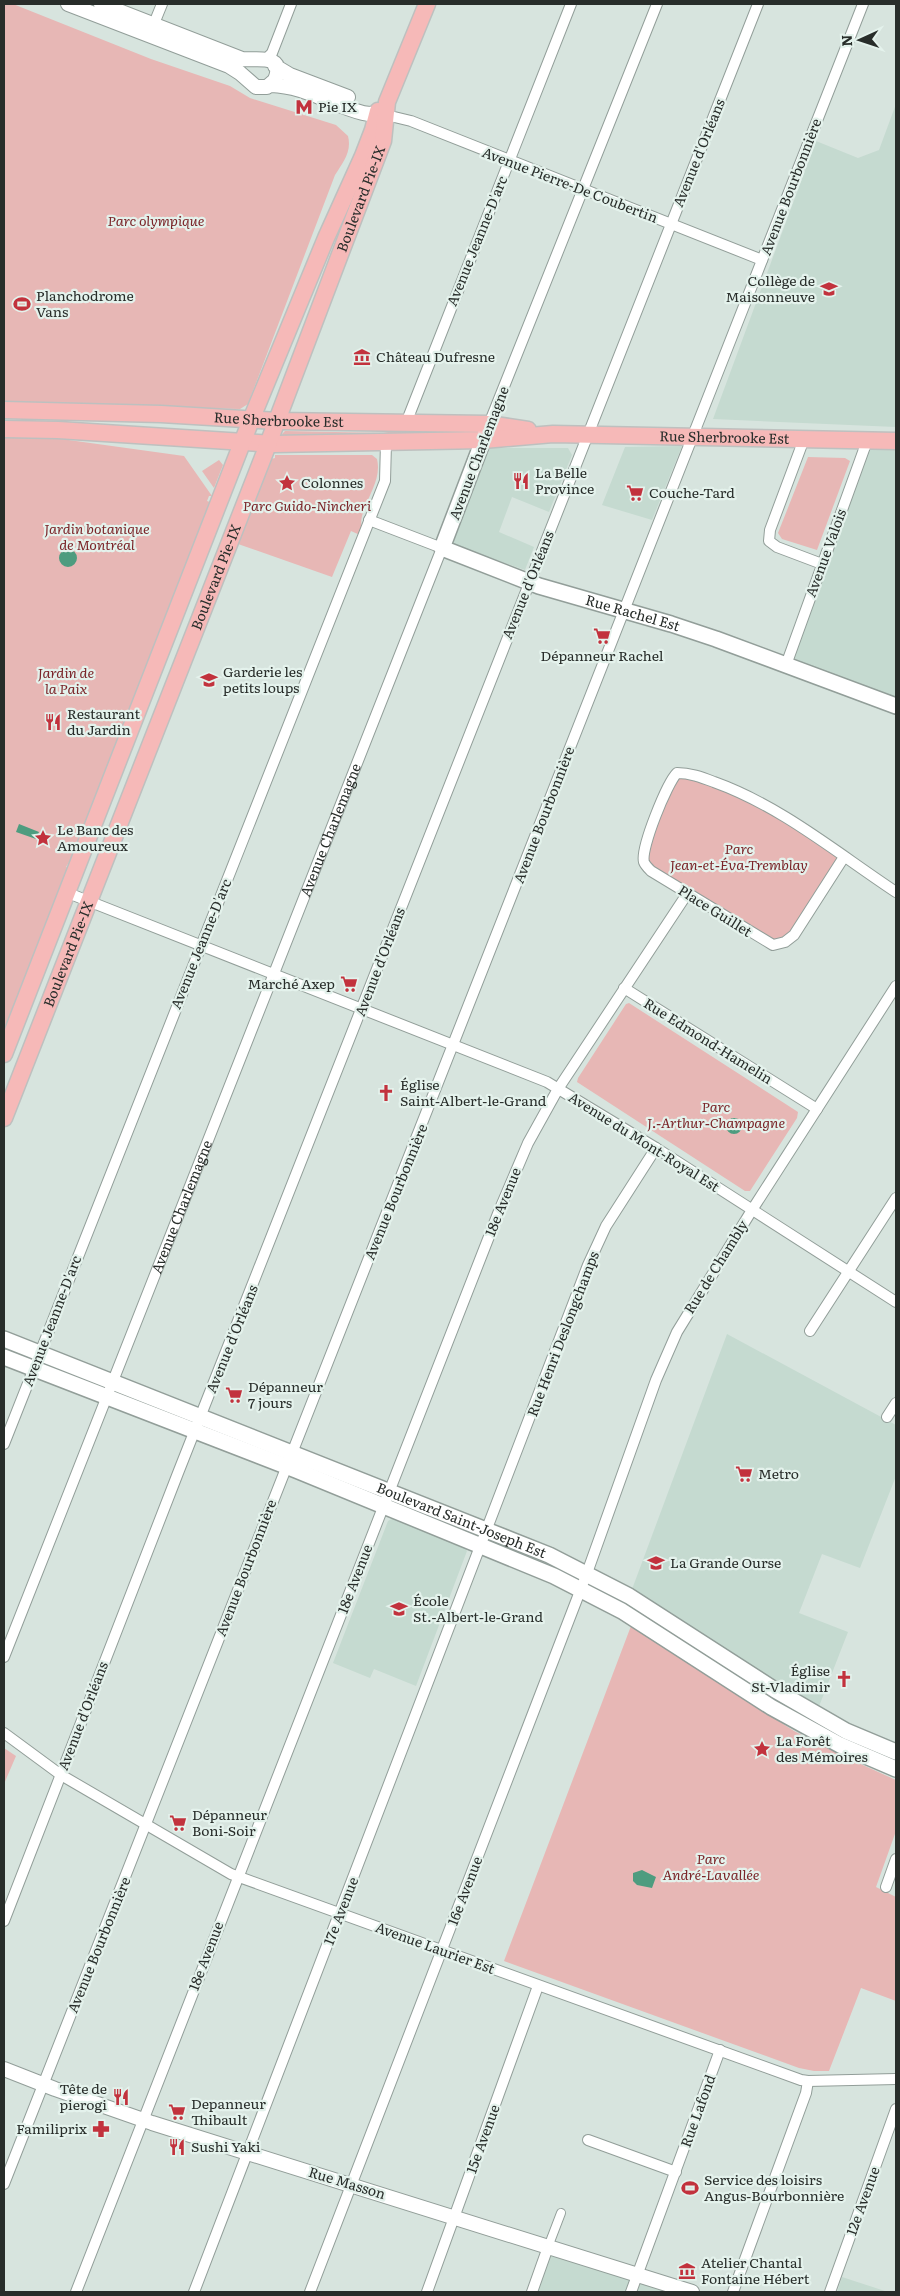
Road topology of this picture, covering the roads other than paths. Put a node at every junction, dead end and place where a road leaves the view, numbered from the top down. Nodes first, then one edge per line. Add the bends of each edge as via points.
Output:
1 (68, 4) edge
2 (101, 4) edge
3 (162, 4) edge
4 (291, 4) edge
5 (418, 4) edge
6 (427, 4) edge
7 (571, 4) edge
8 (657, 4) edge
9 (758, 4) edge
10 (863, 4) edge
11 (151, 30) junction
12 (266, 61) junction
13 (247, 78) junction
14 (271, 85) junction
15 (382, 114) junction
16 (509, 161) junction
17 (583, 190) junction
18 (671, 224) junction
19 (762, 260) junction
20 (4, 410) edge
21 (251, 420) junction
22 (277, 421) junction
23 (406, 423) junction
24 (489, 424) junction
25 (4, 429) edge
26 (552, 434) junction
27 (589, 435) junction
28 (691, 438) junction
29 (483, 440) junction
30 (804, 440) junction
31 (866, 441) junction
32 (896, 441) edge
33 (242, 443) junction
34 (268, 443) junction
35 (386, 443) junction
36 (370, 520) junction
37 (442, 548) junction
38 (822, 564) junction
39 (529, 582) junction
40 (624, 611) junction
41 (786, 665) junction
42 (896, 706) edge
43 (844, 857) junction
44 (896, 892) edge
45 (68, 893) junction
46 (687, 894) junction
47 (89, 902) junction
48 (201, 944) junction
49 (274, 974) junction
50 (896, 986) edge
51 (624, 988) junction
52 (362, 1009) junction
53 (454, 1045) junction
54 (4, 1054) edge
55 (558, 1089) junction
56 (817, 1109) junction
57 (4, 1118) edge
58 (656, 1148) junction
59 (896, 1198) edge
60 (752, 1210) junction
61 (848, 1271) junction
62 (896, 1302) edge
63 (810, 1331) dead end
64 (4, 1339) edge
65 (39, 1353) junction
66 (4, 1356) edge
67 (33, 1368) junction
68 (110, 1390) junction
69 (896, 1403) edge
70 (887, 1417) dead end
71 (198, 1424) junction
72 (4, 1444) edge
73 (289, 1460) junction
74 (389, 1490) junction
75 (384, 1506) junction
76 (488, 1529) junction
77 (482, 1545) junction
78 (587, 1573) junction
79 (581, 1589) junction
80 (4, 1657) edge
81 (4, 1733) edge
82 (896, 1752) edge
83 (896, 1769) edge
84 (61, 1775) junction
85 (147, 1823) junction
86 (896, 1859) edge
87 (238, 1876) junction
88 (886, 1887) dead end
89 (340, 1914) junction
90 (4, 1921) edge
91 (442, 1951) junction
92 (538, 1986) junction
93 (720, 2050) junction
94 (4, 2069) edge
95 (896, 2079) edge
96 (808, 2081) junction
97 (43, 2084) junction
98 (896, 2109) edge
99 (142, 2120) junction
100 (588, 2140) dead end
101 (247, 2153) junction
102 (676, 2172) junction
103 (4, 2184) edge
104 (350, 2184) junction
105 (561, 2213) dead end
106 (455, 2217) junction
107 (548, 2247) junction
108 (638, 2275) junction
109 (76, 2292) edge
110 (194, 2292) edge
111 (310, 2292) edge
112 (427, 2292) edge
113 (532, 2292) edge
114 (631, 2292) edge
115 (692, 2292) edge
116 (733, 2292) edge
117 (830, 2292) edge

1 - 11 street, Avenue Pierre-De Coubertin
2 - 11 street, Avenue Pierre-De Coubertin
3 - 11 street
4 - 12 street
5 - 15 main road, Boulevard Pie-IX via 382,96
6 - 15 main road, Boulevard Pie-IX
7 - 16 street, Avenue Jeanne-D'arc
8 - 17 street, Avenue Charlemagne
9 - 18 street, Avenue d'Orléans
10 - 19 street, Avenue Bourbonnière
11 - 12 street, Avenue Pierre-De Coubertin via 242,59
11 - 13 street, Avenue Pierre-De Coubertin via 229,66
12 - 13 street via 247,68
12 - 14 street via 276,76
12 - 15 street, Avenue Pierre-De Coubertin via 290,75 366,104
13 - 14 street via 259,88
14 - 15 street, Avenue Pierre-De Coubertin via 294,87 363,113
15 - 16 street, Avenue Pierre-De Coubertin via 411,122
15 - 21 main road, Boulevard Pie-IX via 326,238
15 - 22 main road, Boulevard Pie-IX via 383,141
16 - 17 street, Avenue Pierre-De Coubertin
16 - 23 street, Avenue Jeanne-D'arc
17 - 18 street, Avenue Pierre-De Coubertin
17 - 24 street, Avenue Charlemagne
18 - 19 street, Avenue Pierre-De Coubertin
18 - 27 street, Avenue d'Orléans
19 - 28 street, Avenue Bourbonnière
20 - 21 main road, Rue Sherbrooke Est
21 - 22 main road, Rue Sherbrooke Est
21 - 33 main road, Boulevard Pie-IX
22 - 23 main road, Rue Sherbrooke Est
22 - 34 main road, Boulevard Pie-IX
23 - 24 main road, Rue Sherbrooke Est
24 - 26 main road, Rue Sherbrooke Est
24 - 29 main road, Avenue Charlemagne
25 - 33 main road, Rue Sherbrooke Est
26 - 27 main road, Rue Sherbrooke Est
26 - 29 main road, Rue Sherbrooke Est
27 - 28 main road, Rue Sherbrooke Est
27 - 39 street, Avenue d'Orléans
28 - 30 main road, Rue Sherbrooke Est
28 - 40 street, Avenue Bourbonnière
29 - 35 main road, Rue Sherbrooke Est
29 - 37 main road, Avenue Charlemagne
30 - 31 main road, Rue Sherbrooke Est
30 - 38 street via 768,536 772,545
31 - 32 main road, Rue Sherbrooke Est
31 - 38 street, Avenue Valois
33 - 34 main road, Rue Sherbrooke Est
33 - 45 main road, Boulevard Pie-IX
34 - 35 main road, Rue Sherbrooke Est
34 - 47 main road, Boulevard Pie-IX
35 - 36 street, Avenue Jeanne-D'arc via 386,474
36 - 37 street, Rue Rachel Est
36 - 48 street, Avenue Jeanne-D'arc
37 - 39 main road, Rue Rachel Est
37 - 49 street, Avenue Charlemagne
38 - 41 street, Avenue Valois
39 - 40 main road, Rue Rachel Est
39 - 52 street, Avenue d'Orléans
40 - 41 main road, Rue Rachel Est via 671,624
40 - 53 street, Avenue Bourbonnière
41 - 42 main road, Rue Rachel Est
43 - 44 street
43 - 46 street, Place Guillet via 794,936 773,945
43 - 46 street, Place Guillet via 742,792 689,773 677,773 666,789 644,849 644,862 651,871
45 - 47 street, Avenue du Mont-Royal Est
45 - 54 main road, Boulevard Pie-IX
46 - 51 street, 18e Avenue
47 - 48 street, Avenue du Mont-Royal Est
47 - 57 main road, Boulevard Pie-IX
48 - 49 street, Avenue du Mont-Royal Est
48 - 65 street, Avenue Jeanne-D'arc
49 - 52 street, Avenue du Mont-Royal Est
49 - 68 street, Avenue Charlemagne
50 - 56 street, Rue de Chambly
51 - 55 street, 18e Avenue
51 - 56 street, Rue Edmond-Hamelin
52 - 53 street, Avenue du Mont-Royal Est
52 - 71 street, Avenue d'Orléans
53 - 55 street, Avenue du Mont-Royal Est
53 - 73 street, Avenue Bourbonnière
55 - 58 street, Avenue du Mont-Royal Est
55 - 74 street, 18e Avenue via 528,1143 499,1211
56 - 60 street, Rue de Chambly
58 - 60 street, Avenue du Mont-Royal Est
58 - 76 street, Rue Henri Deslongchamps via 606,1226 588,1265
59 - 61 street
60 - 61 street, Avenue du Mont-Royal Est
60 - 78 street, Rue de Chambly via 677,1332 656,1380
61 - 62 street, Avenue du Mont-Royal Est
61 - 63 street
64 - 65 main road, Boulevard Saint-Joseph Est
65 - 67 street, Avenue Jeanne-D'arc
65 - 68 main road, Boulevard Saint-Joseph Est
66 - 67 main road, Boulevard Saint-Joseph Est
67 - 68 main road, Boulevard Saint-Joseph Est
67 - 72 street, Avenue Jeanne-D'arc
68 - 71 main road, Boulevard Saint-Joseph Est
68 - 80 street, Avenue Charlemagne
69 - 70 street
71 - 73 main road, Boulevard Saint-Joseph Est
71 - 84 street, Avenue d'Orléans
73 - 74 main road, Boulevard Saint-Joseph Est
73 - 75 main road, Boulevard Saint-Joseph Est
73 - 85 street, Avenue Bourbonnière
74 - 75 street, 18e Avenue
74 - 76 main road, Boulevard Saint-Joseph Est
75 - 77 main road, Boulevard Saint-Joseph Est
75 - 87 street, 18e Avenue
76 - 77 street, 17e Avenue
76 - 78 main road, Boulevard Saint-Joseph Est
77 - 79 main road, Boulevard Saint-Joseph Est
77 - 89 street, 17e Avenue
78 - 79 street, 16e Avenue
78 - 82 main road, Boulevard Saint-Joseph Est via 679,1626 780,1693 846,1731
79 - 83 main road, Boulevard Saint-Joseph Est via 634,1618 771,1707 840,1745
79 - 91 street, 16e Avenue
81 - 84 street, Avenue Laurier Est
84 - 85 street, Avenue Laurier Est
84 - 90 street, Avenue d'Orléans
85 - 87 street, Avenue Laurier Est
85 - 97 street, Avenue Bourbonnière
86 - 88 street
87 - 89 street, Avenue Laurier Est
87 - 99 street, 18e Avenue
89 - 91 street, Avenue Laurier Est
89 - 101 street, 17e Avenue
91 - 92 street, Avenue Laurier Est
91 - 104 street, 16e Avenue
92 - 93 street, Avenue Laurier Est
92 - 106 street, 15e Avenue
93 - 96 street, Avenue Laurier Est
93 - 102 street, Rue Lafond
94 - 97 street, Rue Masson
95 - 96 street, Avenue Laurier Est
96 - 116 street
97 - 99 street, Rue Masson
97 - 103 street, Avenue Bourbonnière
98 - 117 street, 12e Avenue
99 - 101 street, Rue Masson
99 - 109 street, 18e Avenue
100 - 102 street
101 - 104 street, Rue Masson
101 - 110 street, 17e Avenue
102 - 108 street, Rue Lafond
104 - 106 street, Rue Masson
104 - 111 street, 16e Avenue
105 - 107 street
106 - 107 street, Rue Masson
106 - 112 street, 15e Avenue
107 - 108 street, Rue Masson
107 - 113 street
108 - 114 street, Rue Lafond
108 - 115 street, Rue Masson

